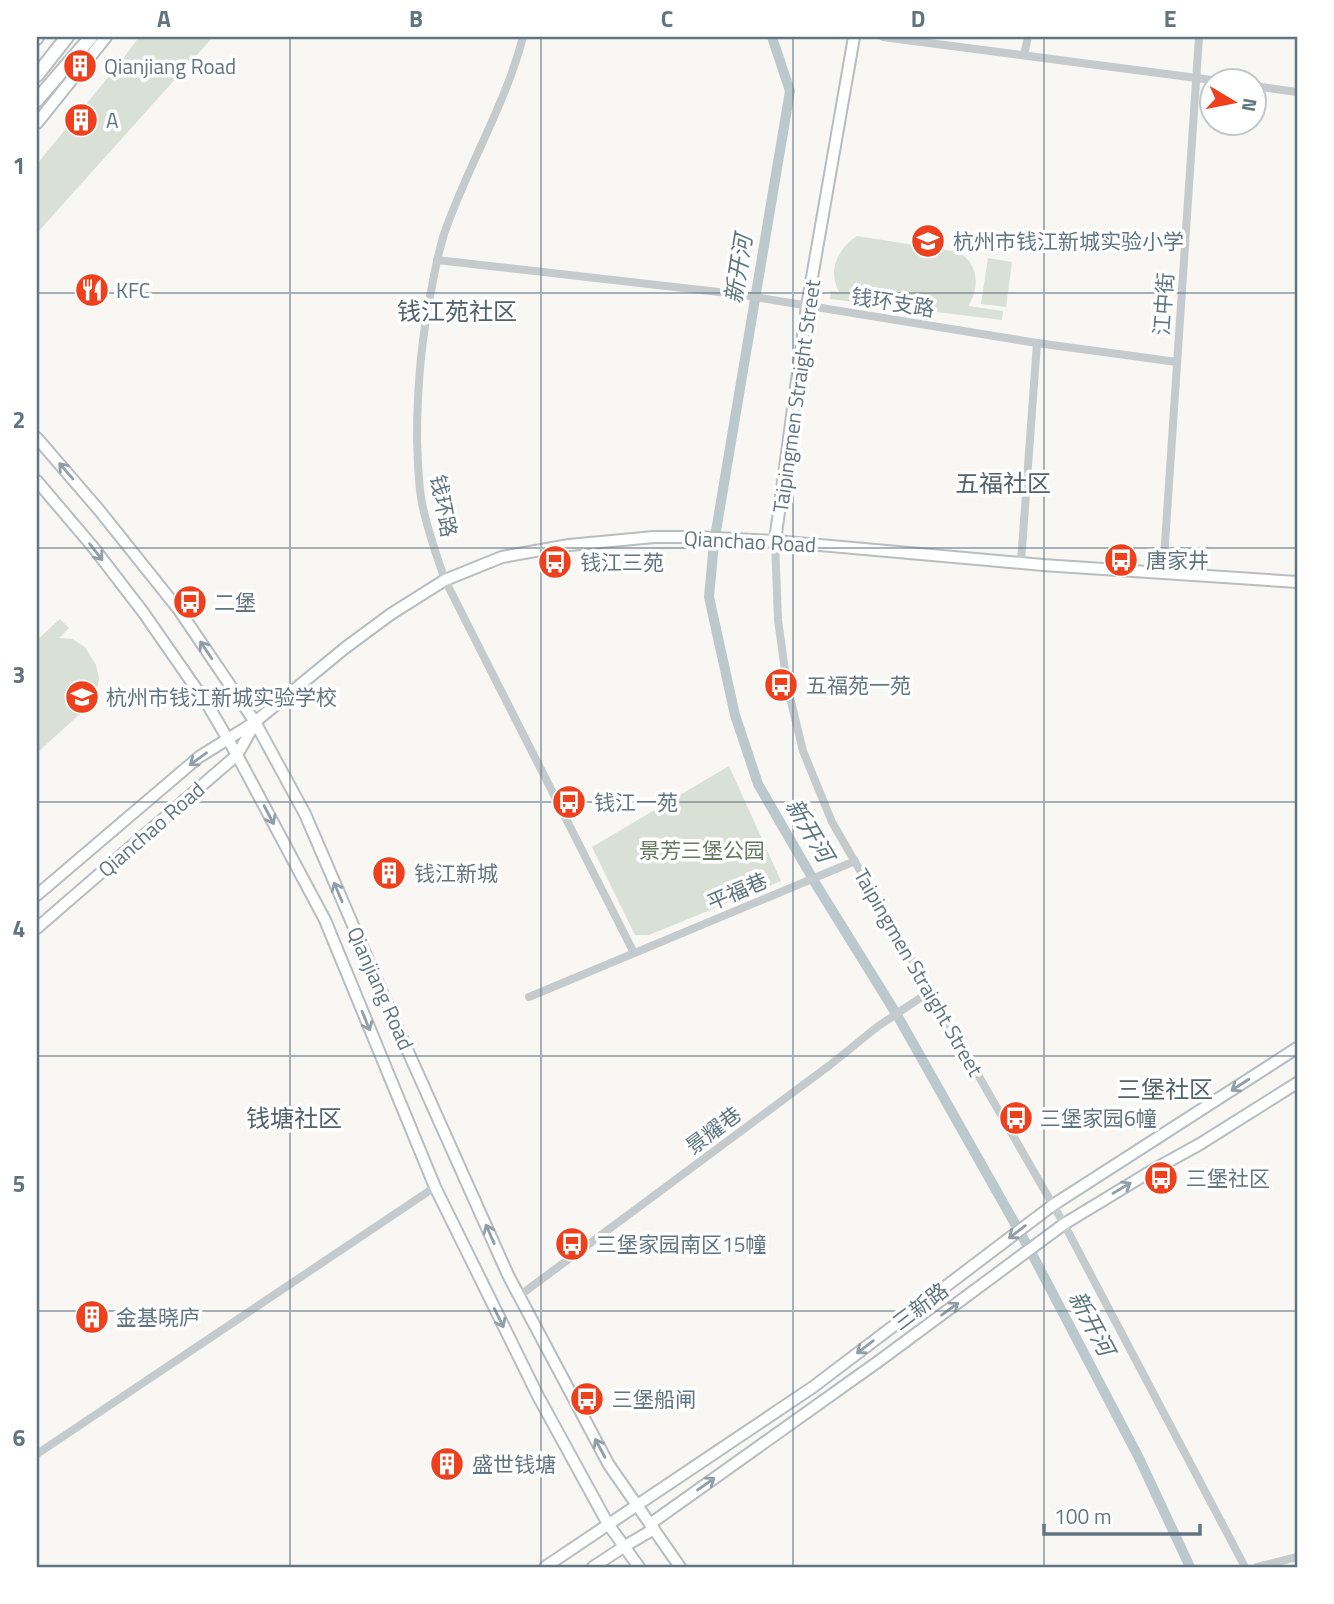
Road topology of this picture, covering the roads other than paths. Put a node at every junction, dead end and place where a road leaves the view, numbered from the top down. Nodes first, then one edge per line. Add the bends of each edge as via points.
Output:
1 (67, 37) edge
2 (91, 37) edge
3 (106, 37) edge
4 (523, 37) edge
5 (854, 37) edge
6 (883, 37) edge
7 (1028, 37) edge
8 (1199, 37) edge
9 (1024, 55) junction
10 (37, 75) edge
11 (1197, 78) junction
12 (1268, 88) edge
13 (1297, 92) edge
14 (37, 100) edge
15 (37, 123) edge
16 (437, 260) junction
17 (807, 306) junction
18 (1037, 344) junction
19 (1177, 362) junction
20 (37, 438) edge
21 (37, 481) edge
22 (775, 541) junction
23 (1021, 562) junction
24 (1163, 573) junction
25 (445, 580) junction
26 (1297, 582) edge
27 (256, 722) junction
28 (228, 739) junction
29 (237, 755) junction
30 (855, 861) junction
31 (37, 895) edge
32 (37, 928) edge
33 (634, 953) junction
34 (929, 992) junction
35 (529, 997) dead end
36 (1297, 1048) edge
37 (1297, 1083) edge
38 (435, 1187) junction
39 (1053, 1205) junction
40 (1064, 1224) junction
41 (519, 1296) junction
42 (37, 1454) edge
43 (637, 1505) junction
44 (608, 1524) junction
45 (652, 1526) junction
46 (625, 1546) junction
47 (1297, 1557) edge
48 (545, 1567) edge
49 (593, 1567) edge
50 (639, 1567) edge
51 (680, 1567) edge
52 (1245, 1567) edge
53 (1257, 1567) edge

1 - 10 main road
2 - 14 main road
3 - 15 main road
4 - 16 street, 钱环路
5 - 17 main road, Taipingmen Straight Street
6 - 9 street
7 - 9 street
8 - 11 street, 江中街
9 - 11 street
11 - 19 street, 江中街
12 - 13 street
16 - 17 street, 钱环支路
16 - 25 street, 钱环路 via 420,351 418,452 421,501
17 - 18 street, 钱环支路
17 - 22 main road, Taipingmen Straight Street
18 - 19 street, 钱环支路
18 - 23 street
19 - 24 street, 江中街
27 -> 20 main road, Qianjiang Road via 179,610
21 -> 28 main road, Qianjiang Road via 144,612
22 - 23 main road, Qianchao Road
22 - 25 main road, Qianchao Road via 654,537 569,545 502,557
22 - 30 street, Taipingmen Straight Street via 778,620 803,751 832,822
23 - 24 main road, Qianchao Road
24 - 26 main road, Qianchao Road
25 - 27 main road, Qianchao Road via 345,648
25 - 33 street, 钱环路
27 - 28 main road, Qianchao Road
27 - 29 main road, Qianchao Road
41 -> 27 main road, Qianjiang Road via 305,814
28 - 29 main road, Qianjiang Road
28 -> 31 main road, Qianchao Road via 199,757
29 - 32 main road, Qianchao Road
29 -> 38 main road, Qianjiang Road via 325,920
30 - 33 street, 平福巷
30 - 34 street, Taipingmen Straight Street
33 - 35 street, 平福巷
34 - 39 street, Taipingmen Straight Street
34 - 41 street, 景耀巷
36 -> 39 main road, 三新路
40 -> 37 main road, 三新路
38 - 42 street
38 -> 44 main road, Qianjiang Road via 537,1396
39 - 40 street, Taipingmen Straight Street
39 -> 43 main road, 三新路 via 813,1387
45 -> 40 main road, 三新路
40 - 52 street, Taipingmen Straight Street
43 -> 41 main road, Qianjiang Road via 609,1465
43 - 44 main road, 三新路
43 - 45 main road, Qianjiang Road
44 - 46 main road, Qianjiang Road
44 - 48 main road, 三新路
45 - 46 main road, 三新路
45 - 51 main road, Qianjiang Road
46 - 49 main road, 三新路
46 - 50 main road, Qianjiang Road
47 - 53 street

